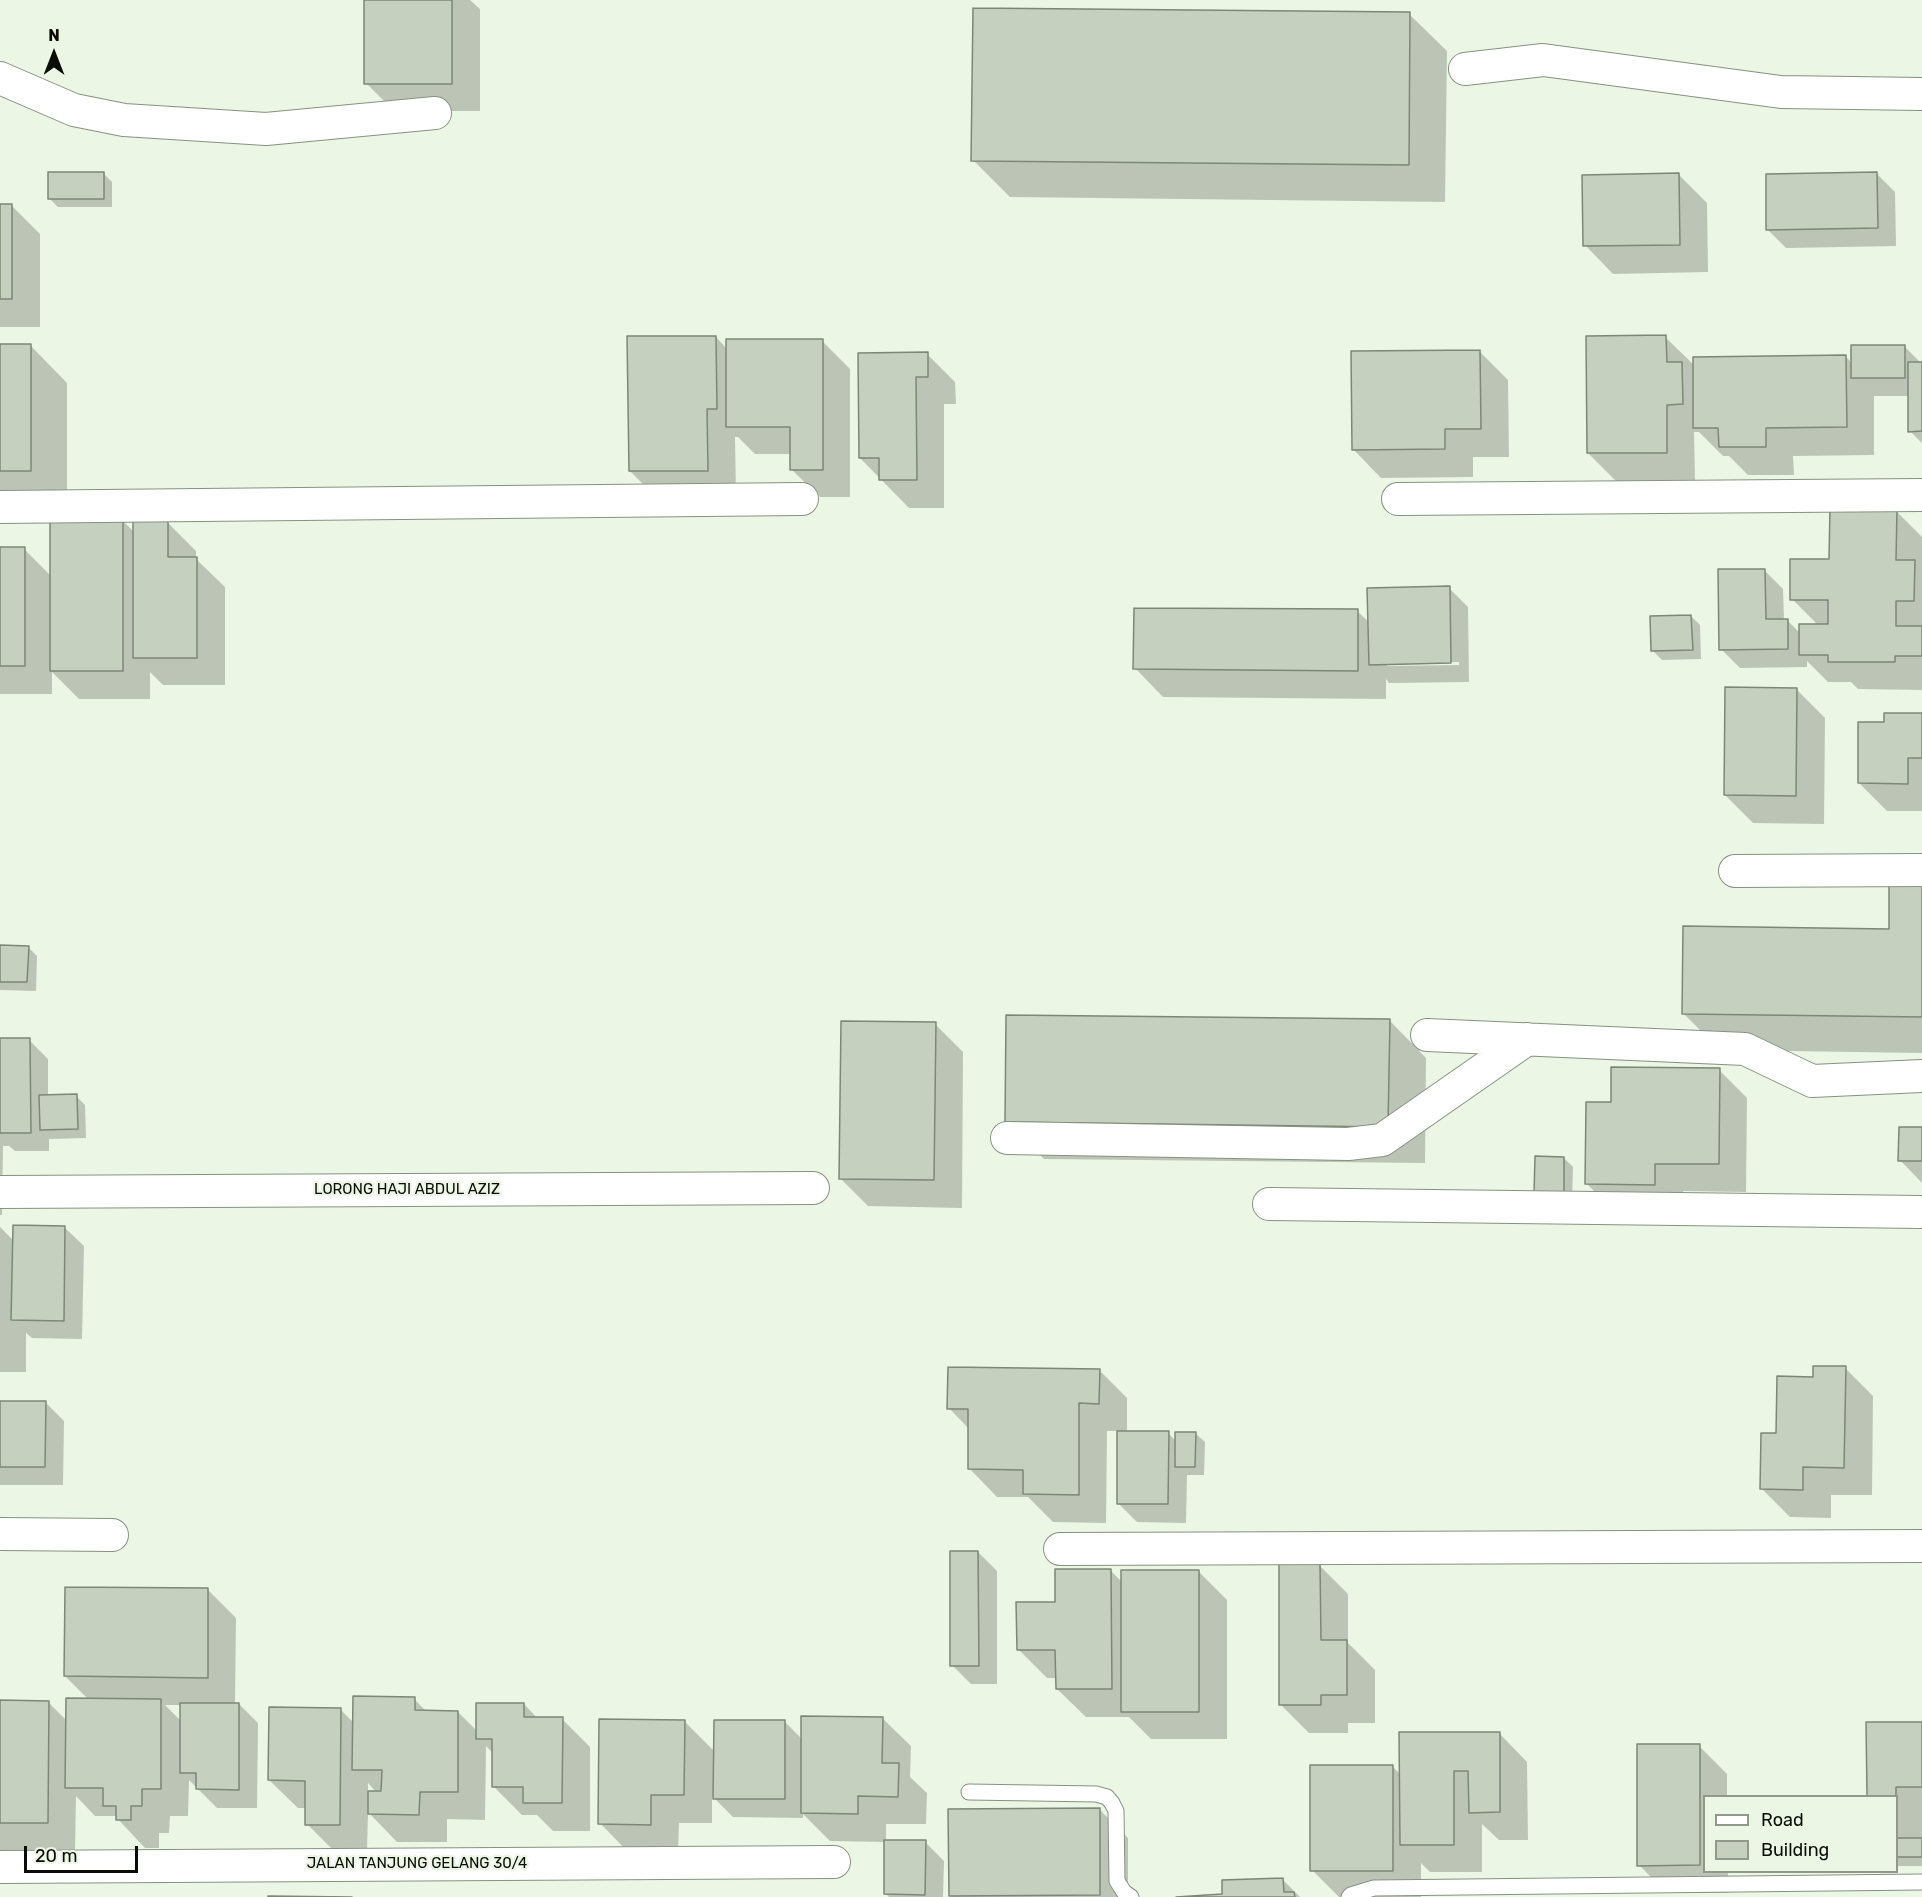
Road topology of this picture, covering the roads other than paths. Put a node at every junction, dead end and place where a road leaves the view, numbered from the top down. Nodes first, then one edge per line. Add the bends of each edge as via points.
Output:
1 (1465, 69) dead end
2 (0, 78) edge
3 (1922, 94) edge
4 (435, 113) dead end
5 (1922, 495) edge
6 (802, 499) dead end
7 (1398, 499) dead end
8 (0, 507) edge
9 (1922, 870) edge
10 (1735, 871) dead end
11 (1426, 1035) dead end
12 (1527, 1039) junction
13 (1922, 1076) edge
14 (1007, 1138) dead end
15 (813, 1188) dead end
16 (0, 1192) edge
17 (1269, 1204) dead end
18 (1922, 1212) edge
19 (0, 1534) edge
20 (112, 1535) dead end
21 (1922, 1546) edge
22 (1060, 1549) dead end
23 (969, 1792) dead end
24 (834, 1862) dead end
25 (0, 1867) edge
26 (1922, 1882) edge
27 (1428, 1888) junction
28 (1131, 1897) edge
29 (1349, 1897) edge
30 (1444, 1897) edge

1 - 3 street via 1543,60 1781,92
2 - 4 street via 74,110 124,120 266,129
5 - 7 street
6 - 8 street
9 - 10 street
11 - 12 street
12 - 13 street via 1745,1049 1812,1081
12 - 14 street via 1382,1140 1348,1144
15 - 16 street, LORONG HAJI ABDUL AZIZ
17 - 18 street
19 - 20 street
21 - 22 street
23 - 28 lane via 1107,1797 1116,1811 1117,1881
24 - 25 street, JALAN TANJUNG GELANG 30/4
26 - 27 lane
27 - 29 lane via 1374,1888
27 - 30 lane

